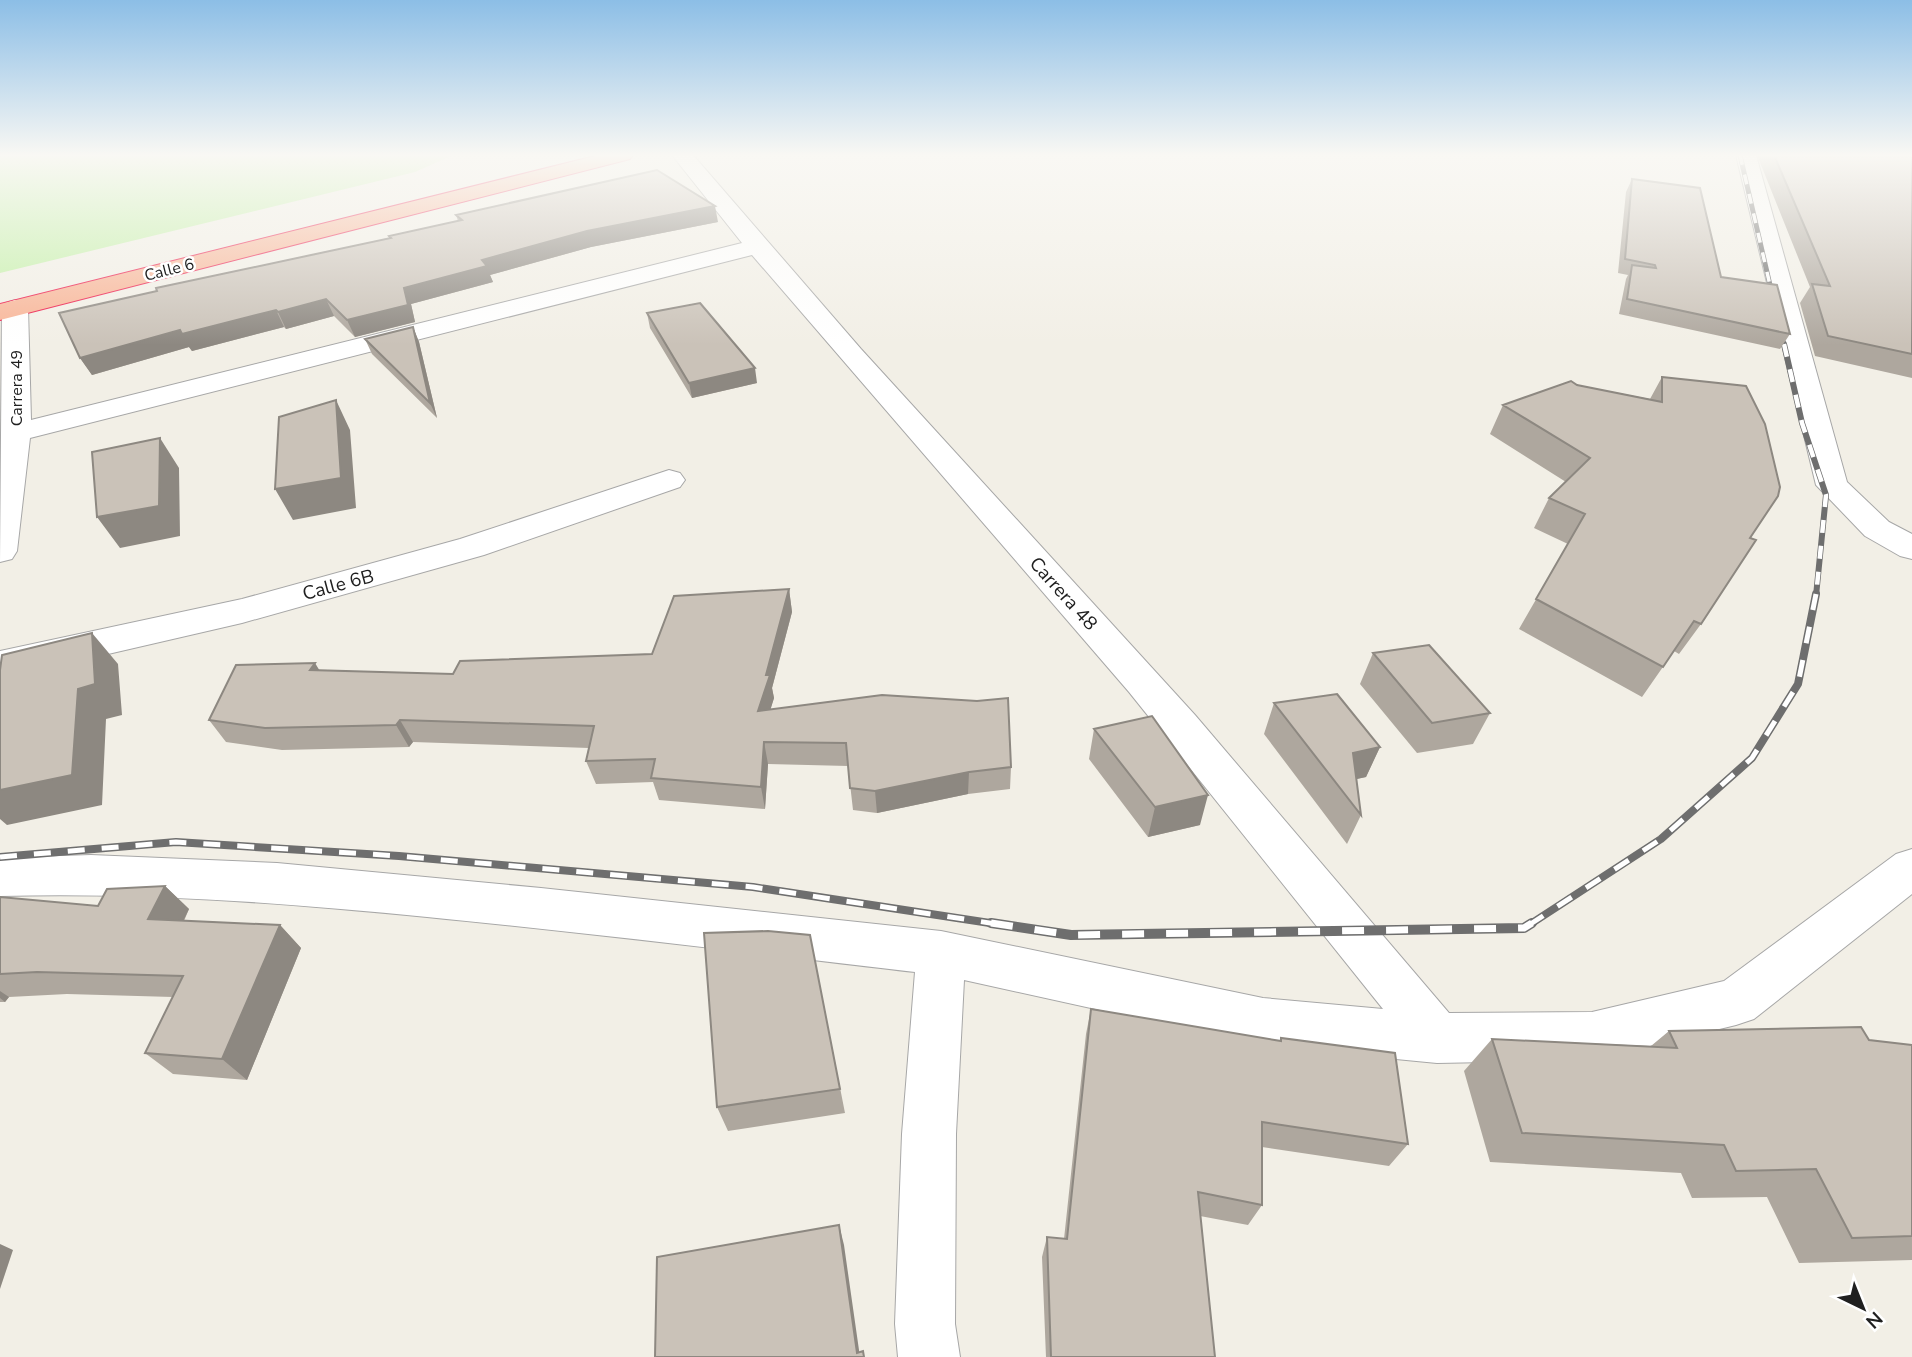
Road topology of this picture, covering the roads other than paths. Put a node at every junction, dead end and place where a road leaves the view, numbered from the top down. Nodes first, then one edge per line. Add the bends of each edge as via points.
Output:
1 (289, 218) edge
2 (371, 218) edge
3 (732, 218) edge
4 (1763, 218) edge
5 (755, 247) junction
6 (108, 262) dead end
7 (7, 310) edge
8 (16, 432) junction
9 (669, 480) dead end
10 (1912, 548) edge
11 (0, 551) edge
12 (0, 665) edge
13 (1912, 868) edge
14 (0, 877) edge
15 (941, 953) junction
16 (1437, 1038) junction
17 (929, 1357) edge

1 - 6 highway, Calle 6
2 - 7 highway, Calle 6
3 - 5 street, Carrera 48
4 - 10 street via 1832,485 1877,529
5 - 8 street
5 - 16 street, Carrera 48 via 1143,682
7 - 8 street, Carrera 49
8 - 11 street, Carrera 49
9 - 12 street, Calle 6B via 472,547 242,611
13 - 16 street via 1736,1002 1592,1036
14 - 15 street via 91,874 277,883
15 - 16 street via 1263,1022
15 - 17 street via 929,1134 925,1324

